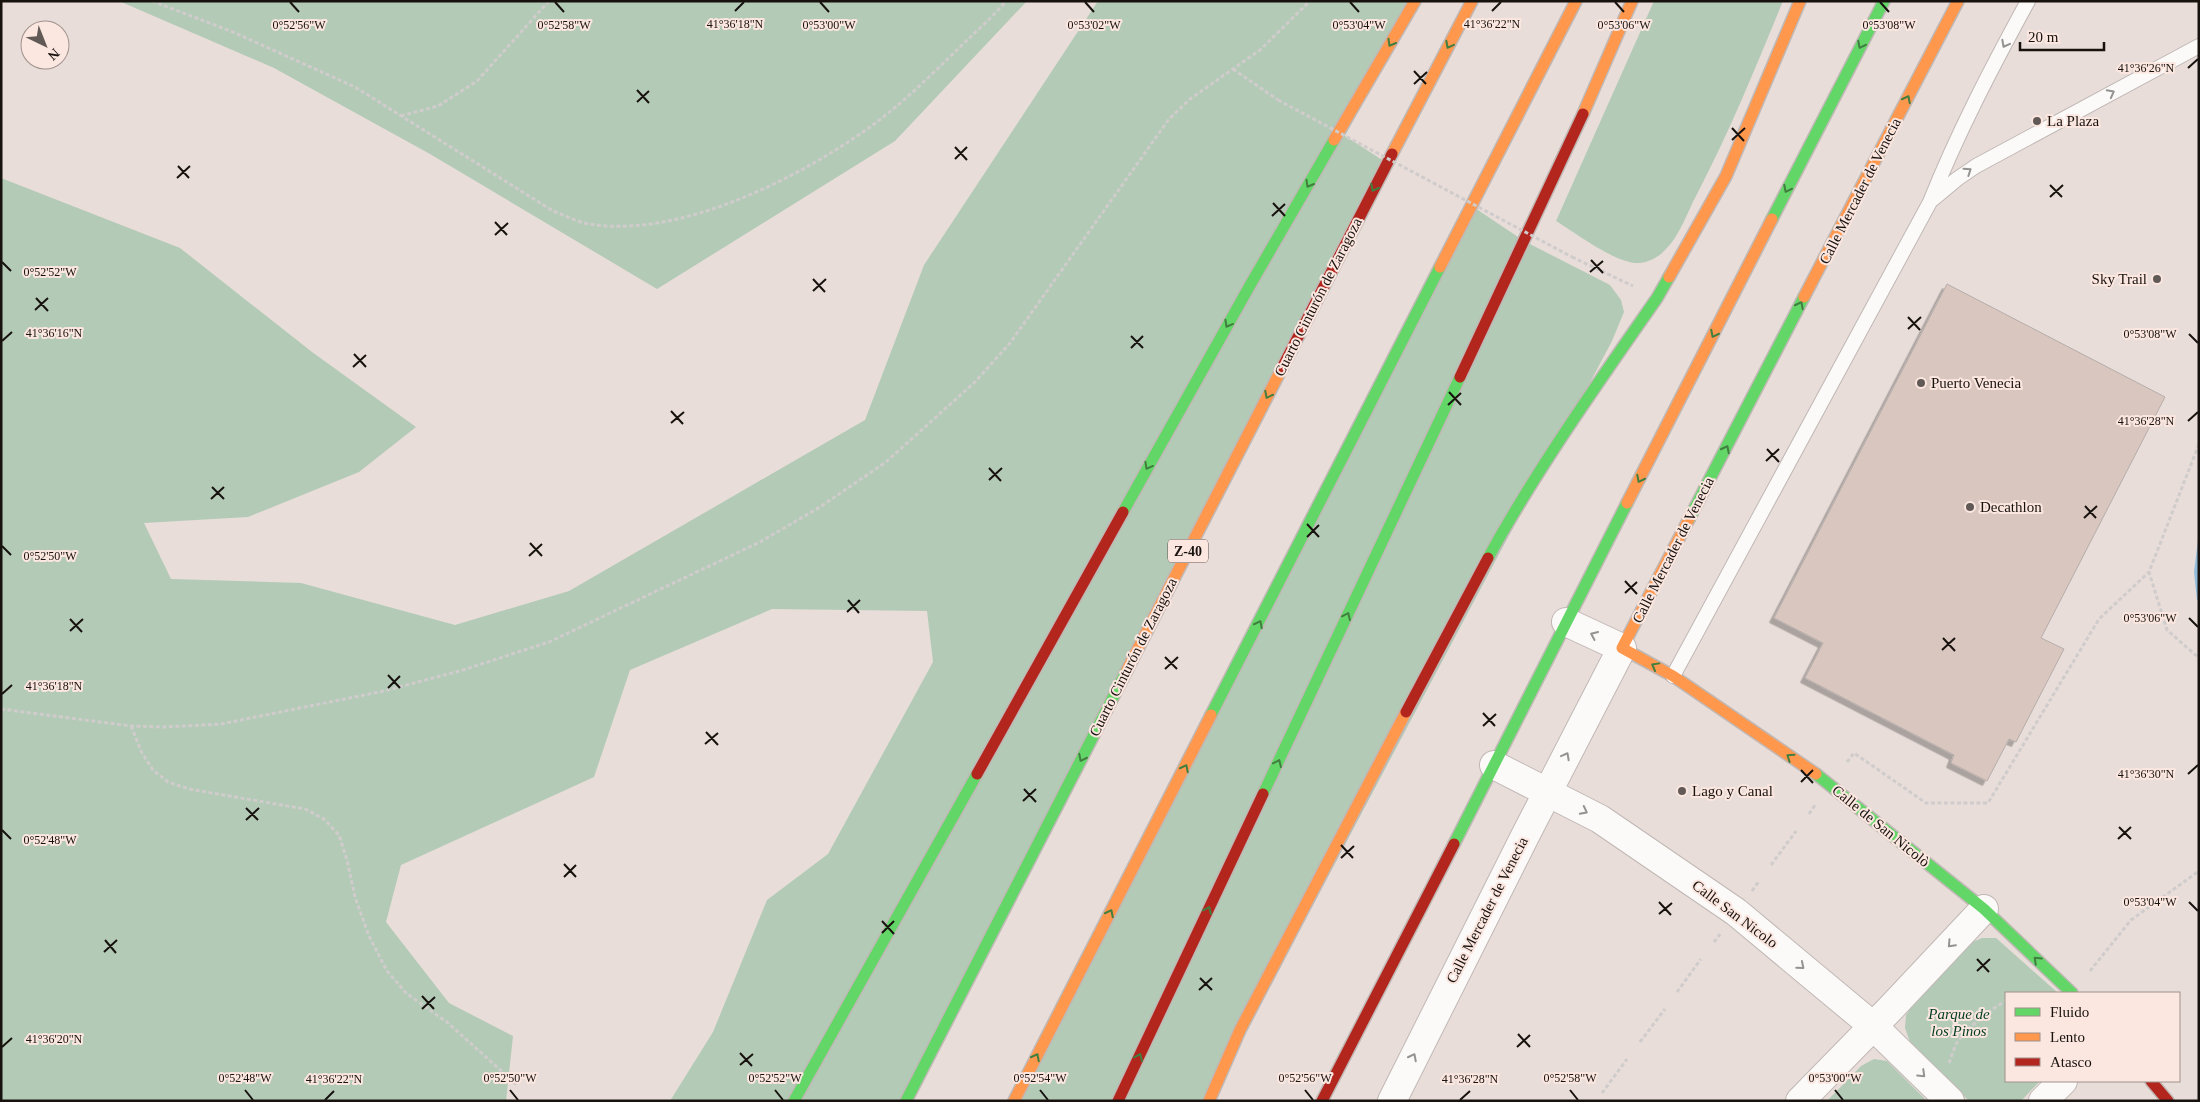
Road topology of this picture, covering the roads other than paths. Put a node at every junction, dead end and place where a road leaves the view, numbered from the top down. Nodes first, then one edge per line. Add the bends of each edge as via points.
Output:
1 (1415, 1) edge
2 (1472, 1) edge
3 (1576, 1) edge
4 (1632, 1) edge
5 (1800, 1) edge
6 (1884, 1) edge
7 (1958, 1) edge
8 (2028, 1) edge
9 (2199, 46) edge
10 (1930, 202) junction
11 (1566, 622) junction
12 (1622, 648) junction
13 (1673, 676) junction
14 (1494, 765) junction
15 (1547, 792) junction
16 (1984, 908) junction
17 (2071, 992) edge
18 (1873, 1026) junction
19 (2062, 1082) edge
20 (2152, 1082) edge
21 (1944, 1095) edge
22 (794, 1101) edge
23 (906, 1101) edge
24 (1014, 1101) edge
25 (1118, 1101) edge
26 (1209, 1101) edge
27 (1322, 1101) edge
28 (1392, 1101) edge
29 (1800, 1101) edge
30 (2043, 1101) edge
31 (2168, 1101) edge

1 -> 22 main road via 1248,287
2 -> 23 main road, Cuarto Cinturón de Zaragoza / Z-40
24 -> 3 main road
25 -> 4 main road via 1607,62
5 - 26 main road via 1726,176 1657,298 1514,510 1245,1021
6 -> 11 main road
12 -> 7 main road, Calle Mercader de Venecia
8 -> 10 lane via 1982,88
10 -> 9 lane via 1976,166
10 - 13 lane
12 -> 11 street
11 - 14 main road
13 -> 12 main road, Calle de San Nicolò
15 -> 12 street, Calle Mercader de Venecia
16 -> 13 main road, Calle de San Nicolò via 1831,784
14 - 15 street, Calle San Nicolo
14 - 27 main road
15 -> 18 street, Calle San Nicolo via 1600,819 1736,912
28 -> 15 street, Calle Mercader de Venecia
17 -> 16 main road, Calle de San Nicolò
16 -> 18 street
18 -> 21 street, Calle San Nicolo
18 - 29 street
19 - 30 street
20 - 31 main road

